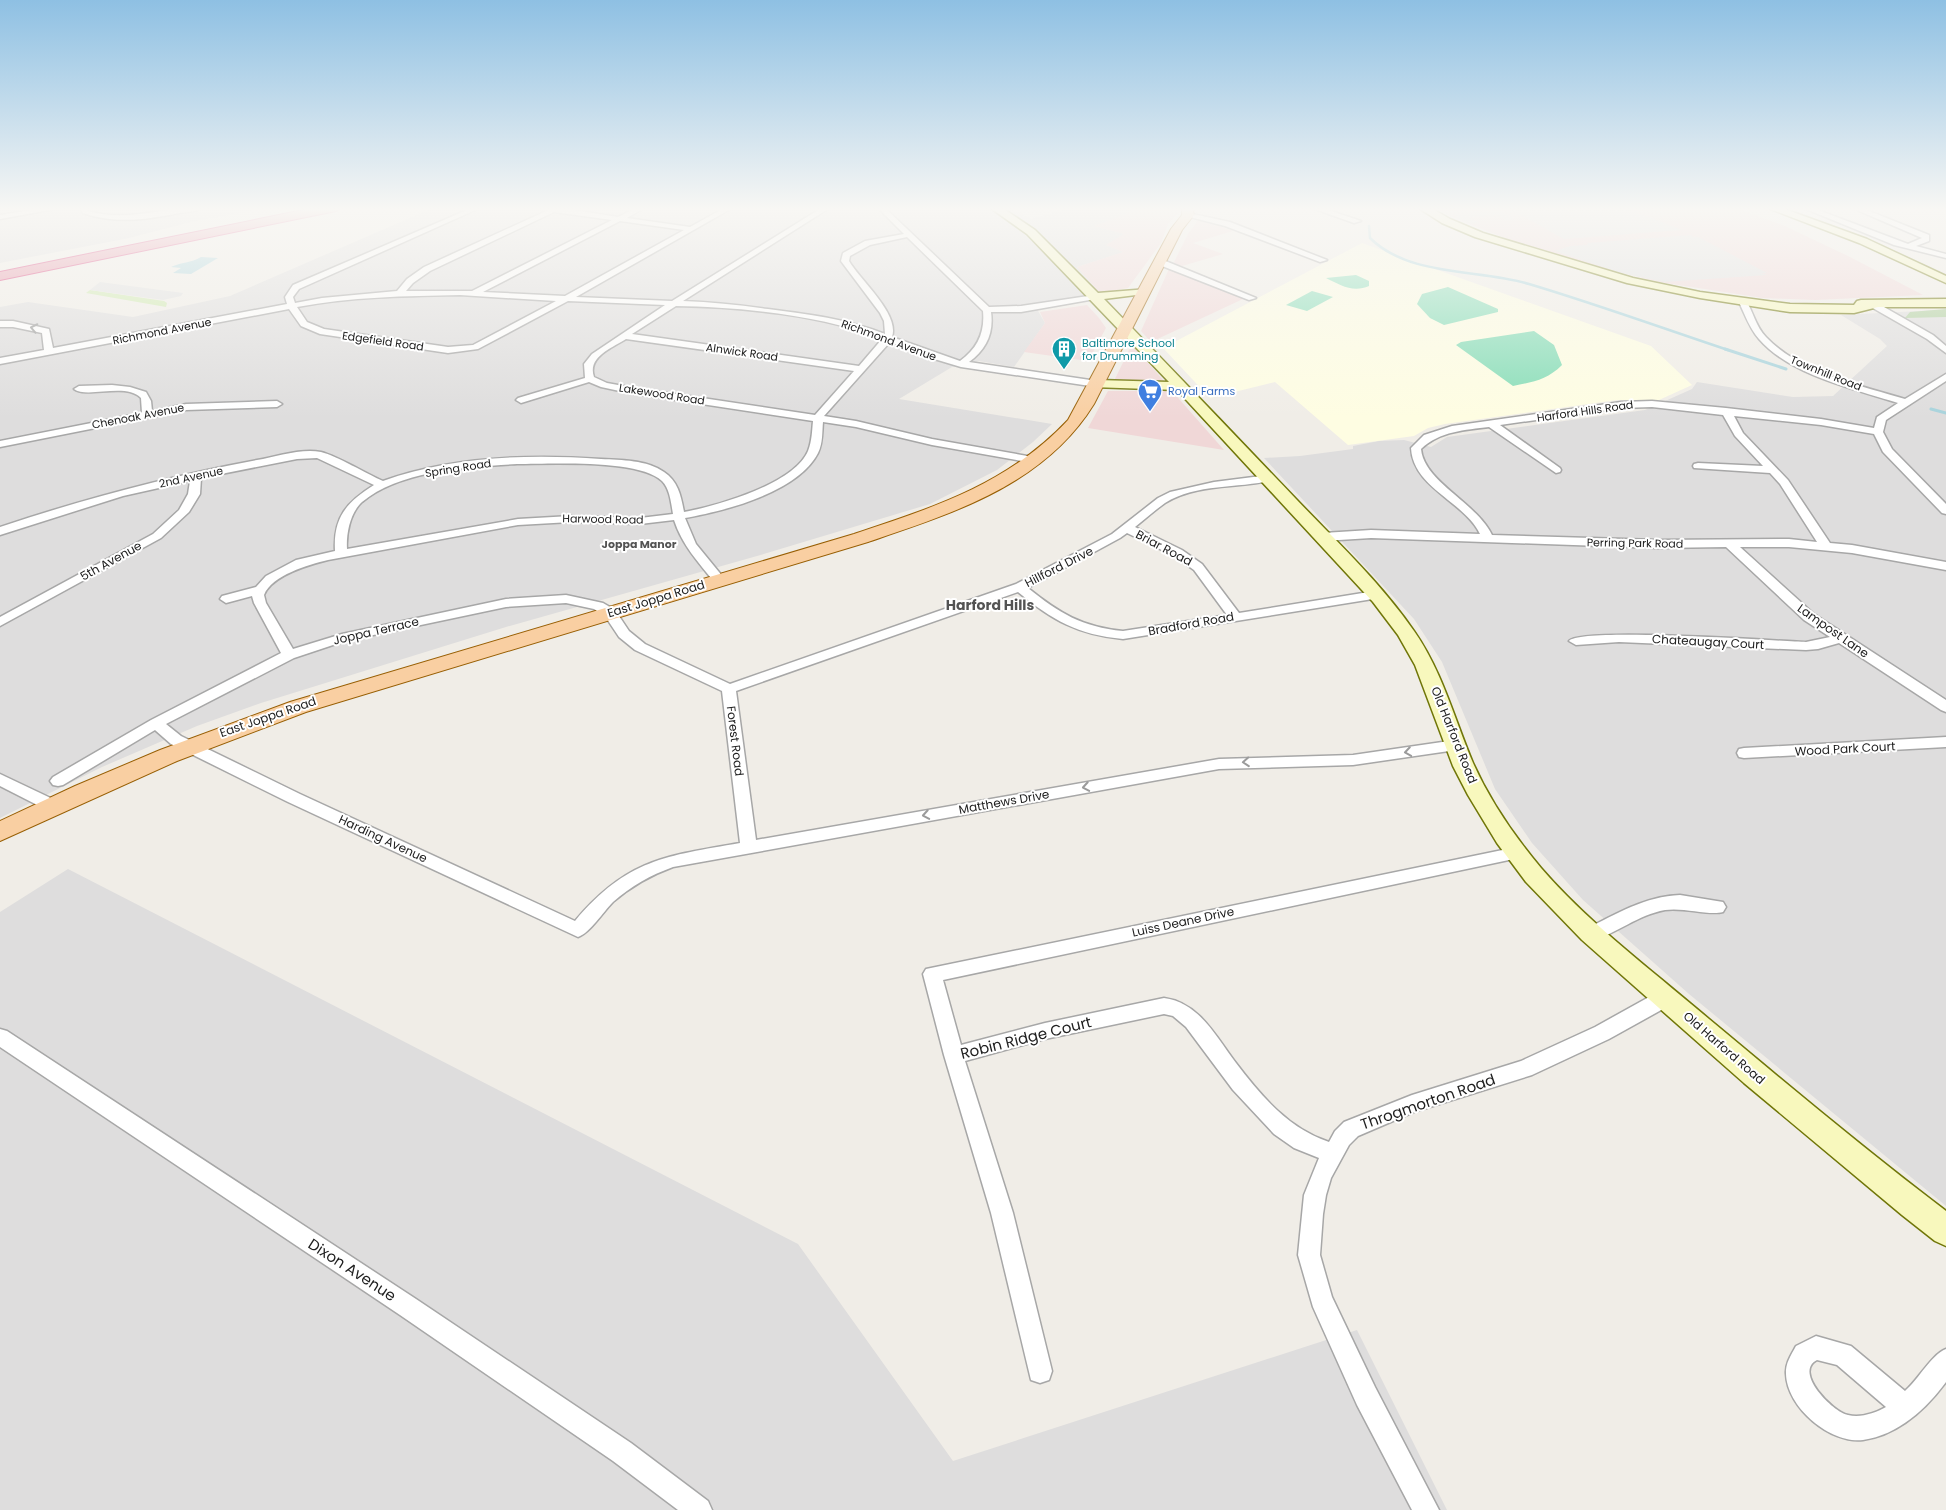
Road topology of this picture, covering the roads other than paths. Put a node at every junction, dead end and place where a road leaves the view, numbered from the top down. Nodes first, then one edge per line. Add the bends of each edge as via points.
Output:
1 (317, 277) edge
2 (415, 277) edge
3 (506, 277) edge
4 (604, 277) edge
5 (715, 277) edge
6 (854, 277) edge
7 (953, 277) edge
8 (1075, 277) edge
9 (1152, 277) edge
10 (1200, 277) edge
11 (1617, 277) edge
12 (1144, 292) junction
13 (400, 293) junction
14 (474, 294) junction
15 (1094, 297) junction
16 (1252, 298) dead end
17 (566, 299) junction
18 (1743, 302) junction
19 (674, 303) junction
20 (1946, 303) edge
21 (292, 305) junction
22 (1874, 306) junction
23 (987, 310) junction
24 (887, 319) junction
25 (0, 324) edge
26 (860, 327) junction
27 (1126, 328) junction
28 (624, 336) junction
29 (888, 338) junction
30 (1946, 350) edge
31 (49, 352) junction
32 (0, 361) edge
33 (961, 364) junction
34 (860, 369) junction
35 (590, 379) junction
36 (1944, 381) edge
37 (1097, 384) junction
38 (1182, 386) junction
39 (79, 389) dead end
40 (521, 400) dead end
41 (1906, 402) junction
42 (277, 404) dead end
43 (1726, 411) junction
44 (147, 413) junction
45 (818, 418) junction
46 (1492, 424) junction
47 (1878, 432) junction
48 (0, 444) edge
49 (1034, 460) junction
50 (1698, 466) dead end
51 (1556, 470) dead end
52 (1774, 470) junction
53 (196, 476) junction
54 (1268, 478) junction
55 (382, 485) junction
56 (1946, 511) edge
57 (678, 516) junction
58 (1127, 528) junction
59 (0, 531) edge
60 (1323, 537) junction
61 (1488, 538) junction
62 (1729, 544) junction
63 (1825, 545) junction
64 (341, 553) junction
65 (1946, 566) edge
66 (719, 580) junction
67 (1020, 587) junction
68 (260, 590) junction
69 (1375, 595) junction
70 (226, 599) dead end
71 (610, 613) junction
72 (1235, 616) junction
73 (0, 622) edge
74 (1840, 638) junction
75 (1576, 641) dead end
76 (289, 655) junction
77 (729, 689) junction
78 (1946, 707) edge
79 (156, 722) junction
80 (1946, 742) edge
81 (1456, 744) junction
82 (190, 746) junction
83 (1744, 753) dead end
84 (0, 778) edge
85 (58, 782) dead end
86 (52, 806) junction
87 (0, 832) edge
88 (749, 846) junction
89 (1517, 853) junction
90 (1718, 907) dead end
91 (578, 930) joint
92 (1592, 934) junction
93 (1665, 998) junction
94 (0, 1037) edge
95 (954, 1055) junction
96 (1333, 1153) junction
97 (1946, 1230) edge
98 (1946, 1361) edge
99 (1040, 1371) dead end
100 (1905, 1407) dead end
101 (699, 1510) edge
102 (1426, 1510) edge

1 - 21 street via 292,290 289,297
2 - 13 street
3 - 14 street
4 - 17 street, Edgefield Road
5 - 19 street
6 - 24 street
7 - 23 street
8 - 15 street, Old Harford Road
9 - 12 main road, East Joppa Road
10 - 16 street
11 - 18 street
12 - 15 street
12 - 27 main road, East Joppa Road
13 - 14 street, Richmond Avenue
13 - 21 street, Richmond Avenue via 340,297
14 - 17 street, Richmond Avenue
15 - 23 street
15 - 27 street, Old Harford Road
17 - 19 street, Richmond Avenue
17 - 21 street, Edgefield Road via 485,343 448,350 323,332 304,325
18 - 22 street via 1821,309
18 - 41 street, Townhill Road via 1762,338 1782,355 1822,374
19 - 26 street, Richmond Avenue via 760,310
19 - 28 street
20 - 22 street
21 - 31 street, Richmond Avenue
22 - 30 street via 1930,337
23 - 33 street via 984,342 973,356
24 - 26 street
24 - 29 street via 890,328
31 -> 25 street via 46,331
26 - 29 street, Richmond Avenue
27 - 37 main road, East Joppa Road
27 - 38 street, Old Harford Road
28 - 34 street, Alnwick Road
28 - 35 street via 590,361 586,370
29 - 33 street, Richmond Avenue
29 - 34 street
31 - 32 street, Richmond Avenue
33 - 37 street, Richmond Avenue
34 - 45 street
35 - 40 street
35 - 45 street, Lakewood Road via 629,390
36 - 41 street
37 - 38 street, Richmond Avenue
37 - 49 main road, East Joppa Road via 1074,423
38 - 54 street, Old Harford Road
39 - 44 street via 136,391 146,400
41 - 47 street via 1882,419
42 - 44 street, Chenoak Avenue via 200,405
43 - 46 street, Harford Hills Road via 1638,404
43 - 47 street, Harford Hills Road
43 - 52 street via 1739,434
44 - 48 street, Chenoak Avenue
45 - 49 street, Lakewood Road
45 - 57 street, Harwood Road via 813,452 788,478 749,498
46 - 51 street
46 - 61 street, Harford Hills Road via 1439,432 1421,442 1415,455 1420,468 1474,515
47 - 56 street via 1886,450
49 - 66 main road, East Joppa Road via 993,487 946,509
50 - 52 street
52 - 63 street
53 - 55 street, 2nd Avenue via 319,455
53 - 59 street, 2nd Avenue via 93,500
53 - 73 street, 5th Avenue via 194,494 183,512 157,536
54 - 58 street, Hillford Drive via 1170,495
54 - 60 street, Old Harford Road
55 - 57 street, Spring Road via 428,471 494,462 562,460 635,466 661,474 671,484 676,492
55 - 64 street, Spring Road via 360,498 348,513
57 - 64 street, Harwood Road via 640,521 571,518 518,522
57 - 66 street, Spring Road via 688,540
58 - 67 street, Hillford Drive
58 - 72 street, Briar Road via 1198,567
60 - 61 street, Perring Park Road via 1351,534
60 - 69 street, Old Harford Road
61 - 62 street, Perring Park Road
62 - 63 street, Perring Park Road via 1789,542
62 - 74 street, Lampost Lane via 1795,606
63 - 65 street, Perring Park Road
64 - 68 street via 289,568 270,579
66 - 71 main road, East Joppa Road
67 - 72 street, Bradford Road via 1064,620 1103,634 1137,634
67 - 77 street, Hillford Drive
68 - 70 street
68 - 76 street via 260,603
69 - 72 street, Bradford Road
69 - 81 street, Old Harford Road via 1420,656
71 - 76 street, Joppa Terrace via 576,600 506,604 342,638
71 - 77 street, Forest Road via 624,634 640,647
71 - 82 main road, East Joppa Road via 342,693
74 - 75 street, Chateaugay Court via 1799,646 1619,638
74 - 78 street, Lampost Lane
76 - 79 street, Joppa Terrace
77 - 88 street, Forest Road
79 - 82 street via 169,736
79 - 85 street, Joppa Terrace
80 - 83 street, Wood Park Court
81 -> 88 street, Matthews Drive via 1374,758 1219,764
81 - 89 street, Old Harford Road via 1475,788
82 - 86 main road, East Joppa Road
82 - 91 street, Harding Avenue
84 - 86 street
86 - 87 main road, East Joppa Road
88 - 91 street, Matthews Drive via 649,868 597,906
89 - 92 street, Old Harford Road
89 - 95 street, Luiss Deane Drive via 932,974
90 - 92 street via 1676,902 1660,905 1637,912
92 - 93 street, Old Harford Road
93 - 96 street, Throgmorton Road via 1602,1033 1525,1069 1412,1104 1364,1123 1342,1138
93 - 97 street, Old Harford Road via 1817,1128
94 - 101 street, Dixon Avenue via 433,1324 622,1452
95 - 96 street, Robin Ridge Court via 1045,1031 1171,1006 1193,1020 1251,1096 1282,1127 1299,1140
95 - 99 street, Robin Ridge Court via 1002,1213
96 - 102 street, Throgmorton Road via 1315,1195 1309,1255 1312,1269 1320,1299
98 - 100 street via 1930,1385

